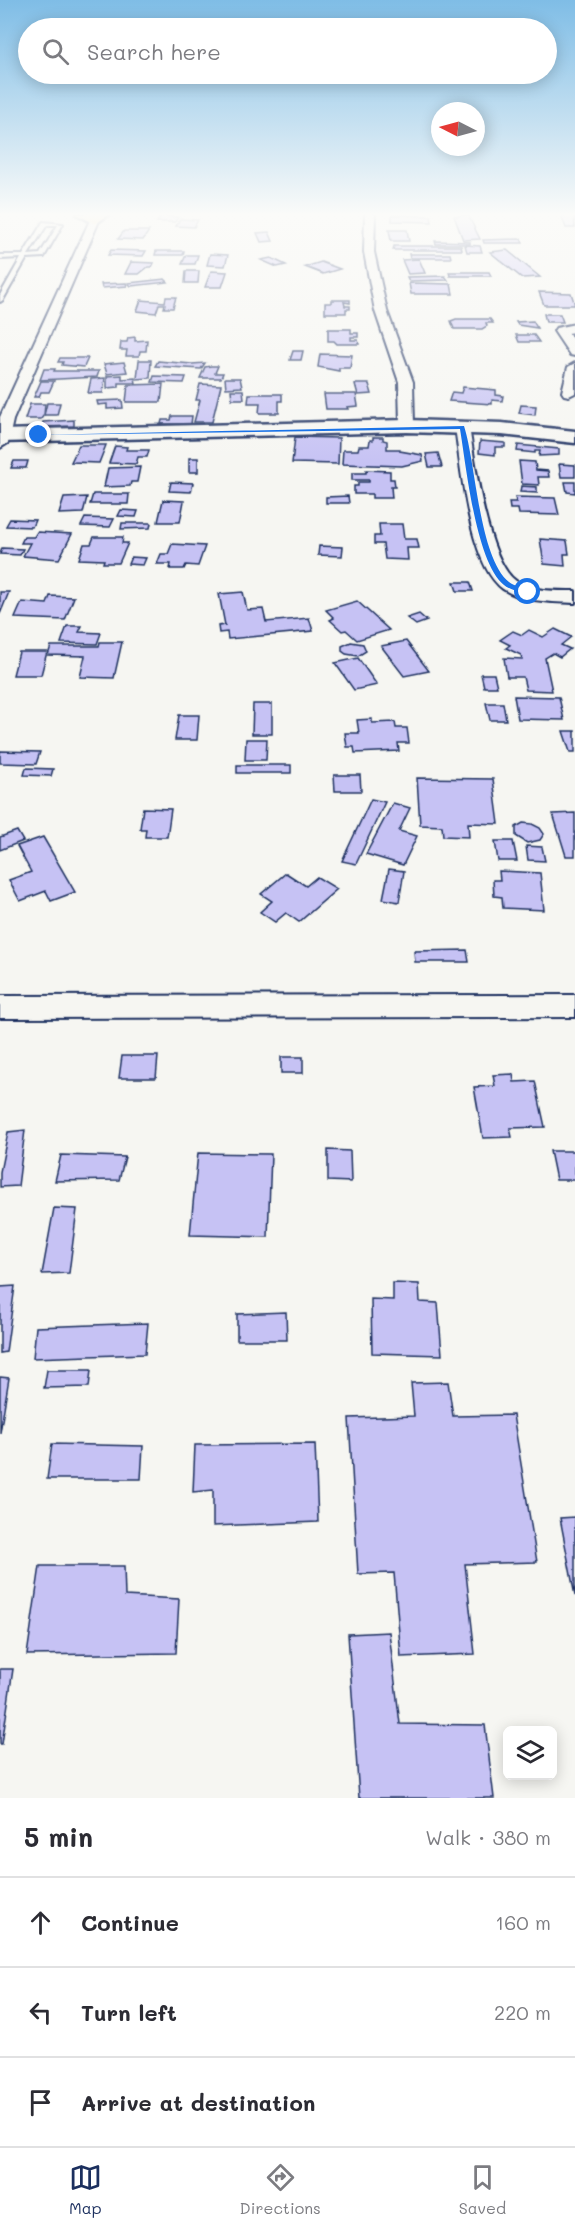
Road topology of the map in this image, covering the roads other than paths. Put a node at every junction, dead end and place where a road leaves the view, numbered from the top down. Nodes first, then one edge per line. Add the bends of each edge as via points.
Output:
1 (60, 298) edge
2 (378, 298) edge
3 (575, 328) edge
4 (575, 351) edge
5 (575, 367) edge
6 (569, 393) dead end
7 (407, 426) junction
8 (462, 427) junction
9 (2, 432) edge
10 (575, 437) edge
11 (575, 597) edge
12 (575, 1006) edge
13 (0, 1007) edge

1 - 9 street
2 - 7 street via 406,382
3 - 4 street via 560,331
5 - 6 street
7 - 8 main road
7 - 9 main road via 39,435
8 - 10 main road
8 - 11 street via 481,532 494,568 507,584 528,592
12 - 13 street

